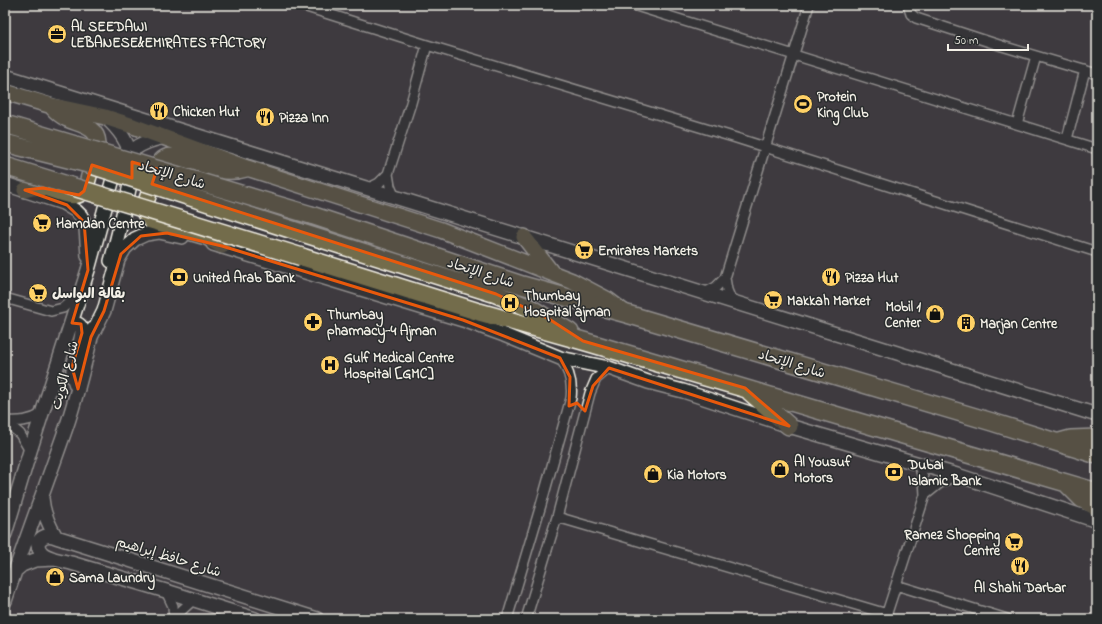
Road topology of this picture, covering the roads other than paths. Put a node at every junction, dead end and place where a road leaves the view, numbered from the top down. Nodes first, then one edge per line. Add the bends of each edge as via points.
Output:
1 (300, 5) edge
2 (633, 5) edge
3 (809, 5) edge
4 (908, 5) edge
5 (426, 45) junction
6 (793, 55) junction
7 (1036, 56) junction
8 (1085, 70) junction
9 (1097, 74) edge
10 (5, 76) edge
11 (5, 92) edge
12 (49, 105) junction
13 (105, 117) junction
14 (5, 124) edge
15 (1017, 124) junction
16 (165, 137) junction
17 (1067, 139) junction
18 (5, 144) edge
19 (765, 147) junction
20 (1097, 149) edge
21 (130, 152) junction
22 (5, 166) edge
23 (247, 168) junction
24 (388, 174) junction
25 (5, 184) edge
26 (368, 189) junction
27 (25, 190) junction
28 (395, 198) junction
29 (524, 237) junction
30 (222, 246) junction
31 (1097, 252) edge
32 (88, 270) junction
33 (553, 274) junction
34 (725, 278) junction
35 (82, 290) junction
36 (704, 293) junction
37 (5, 298) edge
38 (732, 302) junction
39 (437, 312) junction
40 (479, 312) junction
41 (627, 314) junction
42 (72, 323) junction
43 (91, 337) junction
44 (583, 341) junction
45 (560, 358) junction
46 (609, 368) junction
47 (745, 388) junction
48 (78, 389) junction
49 (569, 406) junction
50 (585, 411) junction
51 (42, 414) junction
52 (1097, 414) edge
53 (5, 421) edge
54 (789, 426) junction
55 (1097, 438) edge
56 (1057, 442) junction
57 (30, 451) junction
58 (1097, 455) edge
59 (916, 462) junction
60 (958, 475) junction
61 (1068, 485) junction
62 (1097, 492) edge
63 (41, 495) junction
64 (925, 495) junction
65 (1097, 507) edge
66 (557, 517) junction
67 (1097, 521) edge
68 (7, 522) edge
69 (5, 534) edge
70 (56, 537) junction
71 (54, 559) junction
72 (15, 571) junction
73 (896, 584) junction
74 (166, 591) junction
75 (193, 600) junction
76 (5, 601) edge
77 (886, 617) edge
78 (249, 618) edge
79 (175, 619) edge
80 (317, 619) edge
81 (507, 619) edge
82 (526, 619) edge
83 (1007, 619) edge

1 - 5 street
2 - 6 street
3 - 6 street
4 - 7 street via 911,14 916,18
5 - 19 street
5 - 24 street via 411,103
6 - 15 street
6 - 19 street
7 - 8 street
7 - 15 street
8 - 9 street
8 - 17 street
10 - 26 main road
11 - 12 main road
12 - 13 main road
12 - 27 main road via 66,118 90,128 97,136 98,142 86,187 82,194 75,196 35,187
13 - 16 main road
13 - 21 main road, شارع الكويت via 118,129
14 - 41 highway, شارع الإتحاد, bridge via 311,215 522,285
15 - 17 street
16 - 21 main road, شارع الكويت via 146,142
16 - 23 main road
17 - 20 street
18 - 44 highway, bridge via 88,164 496,294 544,316
19 - 31 street
19 - 34 street
21 - 32 main road, شارع الكويت via 114,175
21 - 43 main road, شارع الكويت via 133,165 132,179
22 - 40 highway, bridge
23 - 30 main road via 234,172 220,171 173,156 163,158 145,205 145,214 151,221 206,237
23 - 33 main road via 441,230
24 - 26 street
24 - 28 street
25 - 27 main road
26 - 28 main road
27 - 32 main road via 67,205 80,216 86,228
28 - 29 main road
29 - 33 main road
29 - 36 main road
30 - 39 main road
30 - 43 main road via 159,232 135,239 125,248 118,260 106,304
32 - 35 main road, شارع الكويت
33 - 41 main road via 586,288
34 - 36 street via 716,287
34 - 38 street
35 - 37 street via 68,304 57,310 45,310
35 - 42 main road, شارع الكويت
36 - 38 main road
38 - 52 main road
39 - 40 highway
39 - 45 main road
40 - 44 highway
41 - 56 highway, شارع الإتحاد
42 - 48 main road via 80,325 82,331 72,368
42 - 51 main road, شارع الكويت
43 - 48 main road, شارع الكويت
44 - 47 highway
45 - 46 main road
45 - 49 street via 570,377 572,391
46 - 50 street via 596,379
46 - 54 main road
47 - 54 highway
47 - 61 highway
48 - 63 main road, شارع الكويت
49 - 50 street via 577,403 584,407
49 - 81 street
50 - 66 street
51 - 53 street via 24,421
51 - 57 main road, شارع الكويت
53 - 57 street via 20,434
54 - 59 main road
55 - 56 highway
56 - 58 highway, شارع الإتحاد
57 - 68 main road, شارع الكويت
59 - 60 main road
59 - 64 street via 924,481
60 - 64 street via 940,483
60 - 67 main road
61 - 62 highway
61 - 65 highway via 1082,499
63 - 70 main road via 44,514
63 - 72 main road, شارع الكويت
64 - 73 street
66 - 77 street
66 - 82 street
68 - 69 main road, شارع الكويت
70 - 71 main road via 43,536 38,544 43,554
70 - 80 main road, شارع حافظ إبراهيم
71 - 72 main road via 35,560
71 - 74 main road
72 - 76 main road, شارع الكويت
73 - 77 street
73 - 83 street
74 - 75 main road
74 - 79 street via 173,606
75 - 78 main road
75 - 79 street

